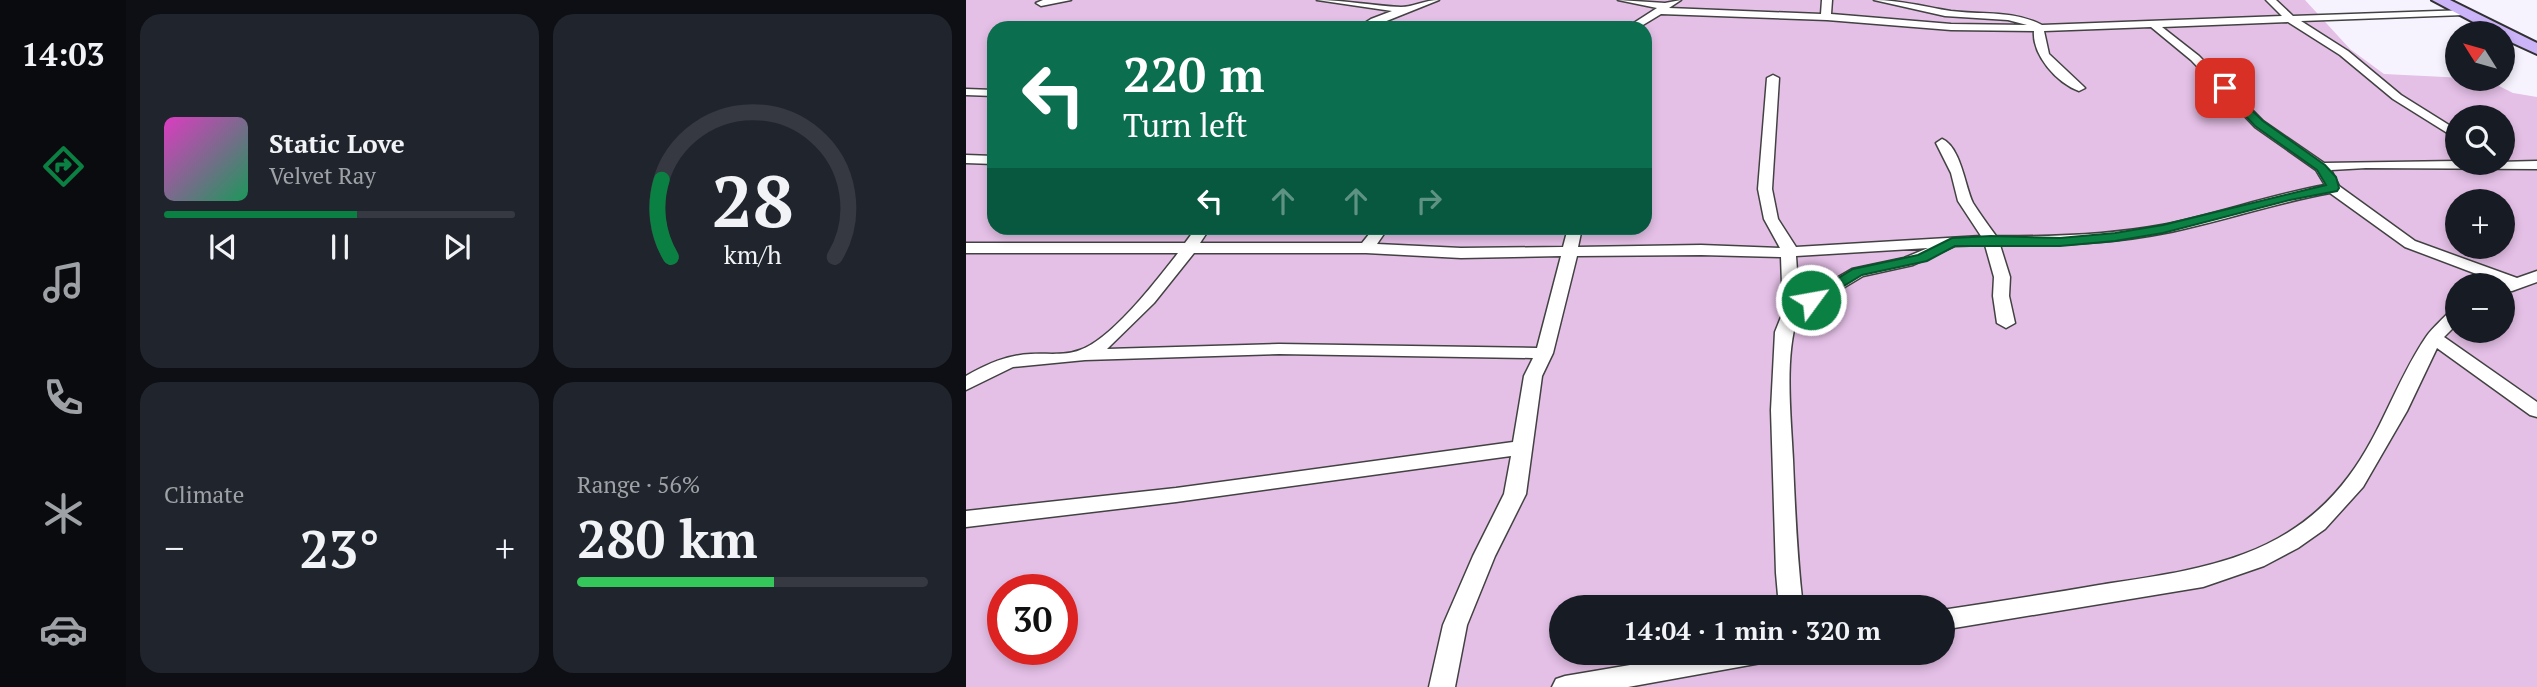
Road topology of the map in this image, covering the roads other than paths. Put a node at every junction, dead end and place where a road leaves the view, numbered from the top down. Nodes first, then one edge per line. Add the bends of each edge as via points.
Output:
1 (1066, 0) edge
2 (1322, 0) edge
3 (1434, 0) edge
4 (1623, 0) edge
5 (1676, 0) edge
6 (1827, 0) edge
7 (2271, 0) edge
8 (2439, 0) edge
9 (1876, 2) edge
10 (1041, 3) dead end
11 (2000, 5) dead end
12 (1664, 9) junction
13 (1404, 10) junction
14 (1862, 12) dead end
15 (2464, 12) junction
16 (1827, 17) junction
17 (2015, 18) junction
18 (1849, 19) junction
19 (2292, 20) junction
20 (1378, 21) edge
21 (1643, 21) edge
22 (2154, 25) junction
23 (2039, 27) junction
24 (2537, 50) edge
25 (1773, 78) dead end
26 (2080, 88) dead end
27 (966, 92) edge
28 (987, 93) edge
29 (2445, 127) edge
30 (1942, 143) dead end
31 (966, 159) edge
32 (987, 160) edge
33 (2445, 163) edge
34 (2515, 164) edge
35 (2537, 165) edge
36 (2321, 167) junction
37 (2333, 188) junction
38 (1199, 235) edge
39 (1376, 235) edge
40 (1573, 235) edge
41 (1991, 240) junction
42 (1952, 242) junction
43 (966, 247) edge
44 (1191, 248) junction
45 (1366, 248) junction
46 (1570, 251) junction
47 (1787, 253) junction
48 (2477, 273) edge
49 (2537, 276) edge
50 (2515, 285) edge
51 (1791, 312) junction
52 (2006, 323) dead end
53 (2445, 327) edge
54 (2434, 338) junction
55 (1544, 353) junction
56 (1087, 355) junction
57 (966, 384) edge
58 (2537, 411) edge
59 (1524, 447) junction
60 (966, 519) edge
61 (1790, 595) edge
62 (1955, 618) edge
63 (1692, 665) edge
64 (1442, 687) edge
65 (1565, 687) edge

1 - 10 street
2 - 13 street
3 - 13 street
4 - 12 street
5 - 12 street
6 - 16 street
7 - 19 street
8 - 15 main road
9 - 17 street
11 - 17 street
12 - 16 street
12 - 21 street
13 - 20 street
14 - 18 street
15 - 19 street
15 - 24 main road
16 - 18 street
17 - 23 street
18 - 23 street via 1951,27
19 - 22 street
19 - 29 street via 2344,52 2397,97
22 - 23 street
22 - 36 street via 2195,58 2259,124
23 - 26 street via 2037,39 2047,59
25 - 47 street via 1765,189 1771,219 1785,238
27 - 28 street
30 - 41 street via 1958,173 1965,201
31 - 32 street
33 - 36 street
34 - 35 street
36 - 37 street
37 - 41 street via 2115,237 2060,242
37 - 48 street via 2410,244
38 - 44 street
39 - 45 street
40 - 46 street
41 - 42 street
41 - 52 street via 2002,277
42 - 47 street
42 - 51 street via 1915,260 1858,272
43 - 44 street
44 - 45 street
44 - 56 street via 1108,341
45 - 46 street via 1461,253
46 - 47 street
46 - 55 street
47 - 51 street
49 - 50 street
51 - 61 street via 1784,332 1781,410
53 - 54 street
54 - 58 street
54 - 62 street via 2356,482 2317,523 2290,542 2256,560 2203,578
55 - 56 street via 1279,349
55 - 59 street via 1533,376
56 - 57 street via 1014,361
59 - 60 street
59 - 64 street via 1515,494 1455,625
63 - 65 street

